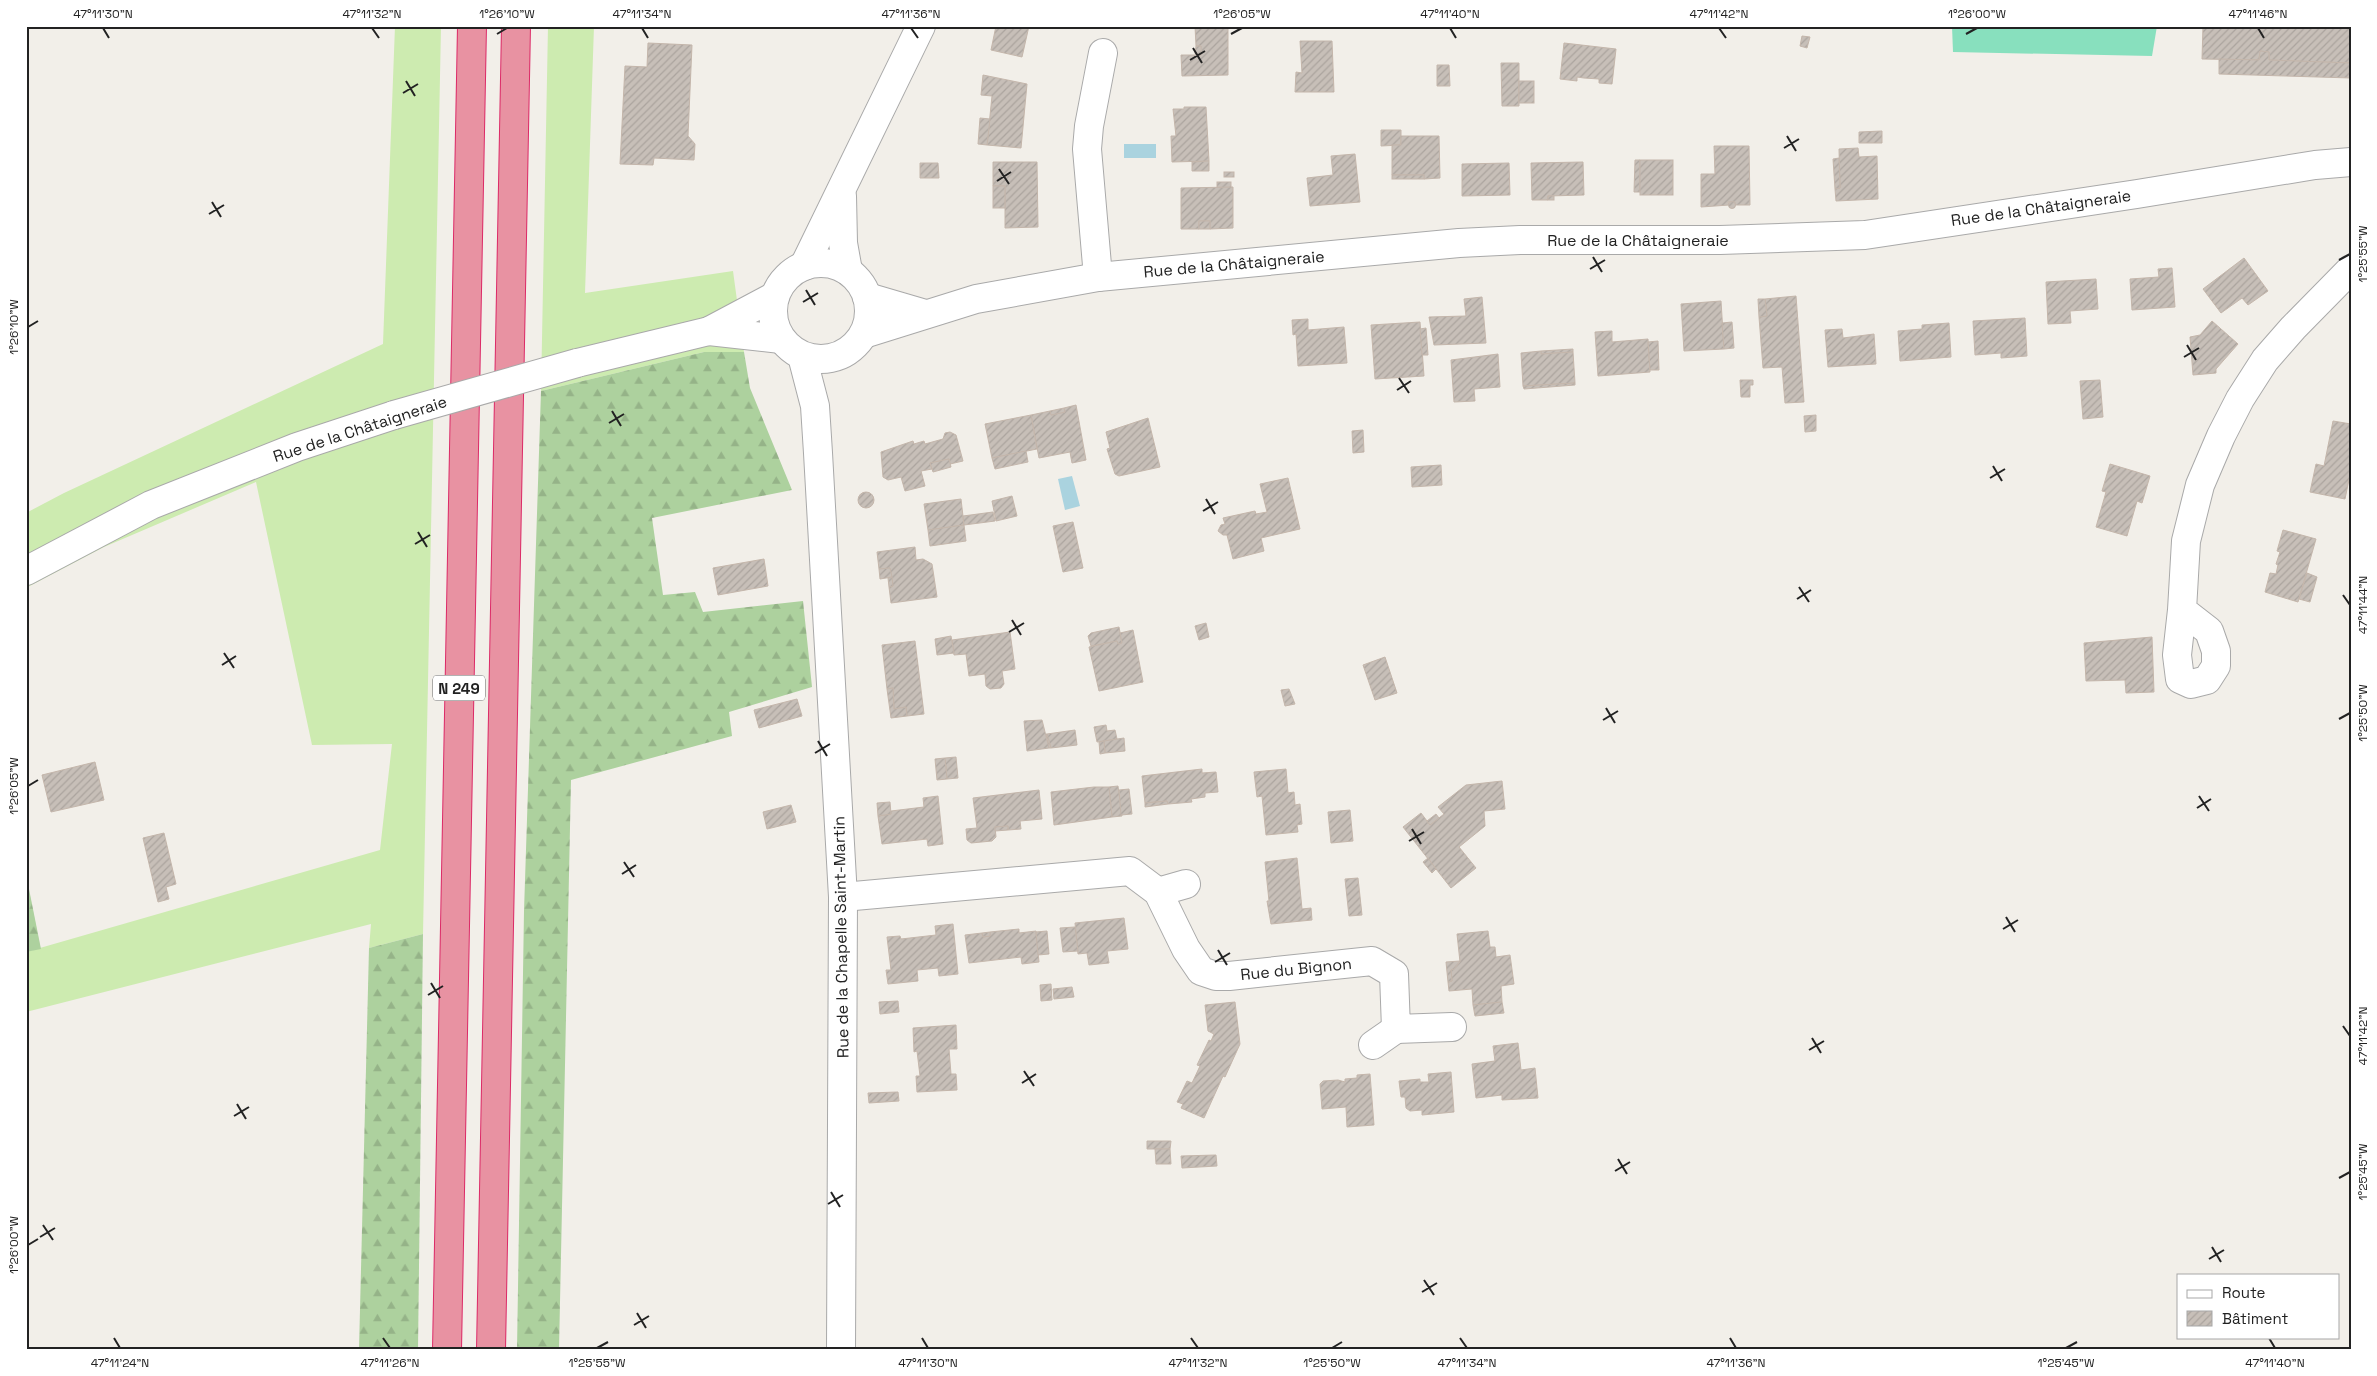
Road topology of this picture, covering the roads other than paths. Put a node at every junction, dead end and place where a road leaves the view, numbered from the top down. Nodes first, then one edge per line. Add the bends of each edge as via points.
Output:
1 (472, 26) edge
2 (516, 26) edge
3 (921, 26) edge
4 (1103, 53) dead end
5 (2351, 162) edge
6 (842, 192) junction
7 (804, 266) junction
8 (2351, 269) edge
9 (848, 271) junction
10 (1098, 277) junction
11 (774, 296) junction
12 (867, 297) junction
13 (925, 314) junction
14 (709, 331) junction
15 (864, 334) junction
16 (791, 347) junction
17 (842, 355) junction
18 (815, 406) junction
19 (26, 571) edge
20 (2182, 610) dead end
21 (1186, 884) dead end
22 (1158, 892) junction
23 (844, 897) junction
24 (1452, 1027) dead end
25 (1396, 1029) junction
26 (1372, 1045) dead end
27 (447, 1350) edge
28 (490, 1350) edge
29 (842, 1350) edge

1 - 27 highway, N 249
2 - 28 highway, N 249
3 - 6 street
4 - 10 street via 1087,149
5 - 10 street, Rue de la Châtaigneraie via 2314,165 1865,235 1459,243
6 - 7 street
6 - 9 street via 842,242
7 - 9 street, Rue de la Châtaigneraie via 834,264
7 - 11 street, Rue de la Châtaigneraie via 791,272
8 - 20 street via 2265,360 2221,436 2200,485 2186,540
9 - 12 street via 860,283
10 - 13 street, Rue de la Châtaigneraie via 976,299
11 - 14 street, Rue de la Châtaigneraie
11 - 16 street via 774,326
12 - 13 street
12 - 15 street via 868,322
13 - 15 street, Rue de la Châtaigneraie
14 - 16 street, Rue de la Châtaigneraie
14 - 19 street, Rue de la Châtaigneraie, bridge via 577,363 394,415 297,447 151,505
15 - 17 street, Rue de la Châtaigneraie
16 - 17 street, Rue de la Châtaigneraie via 815,359
16 - 18 street, Rue de la Chapelle Saint-Martin
17 - 18 street
18 - 23 street, Rue de la Chapelle Saint-Martin
21 - 22 street
22 - 23 street, Rue du Bignon via 1130,872
22 - 25 street, Rue du Bignon via 1186,949 1201,971 1229,976 1372,961 1394,974
23 - 29 street, Rue de la Chapelle Saint-Martin
24 - 25 street
25 - 26 street

